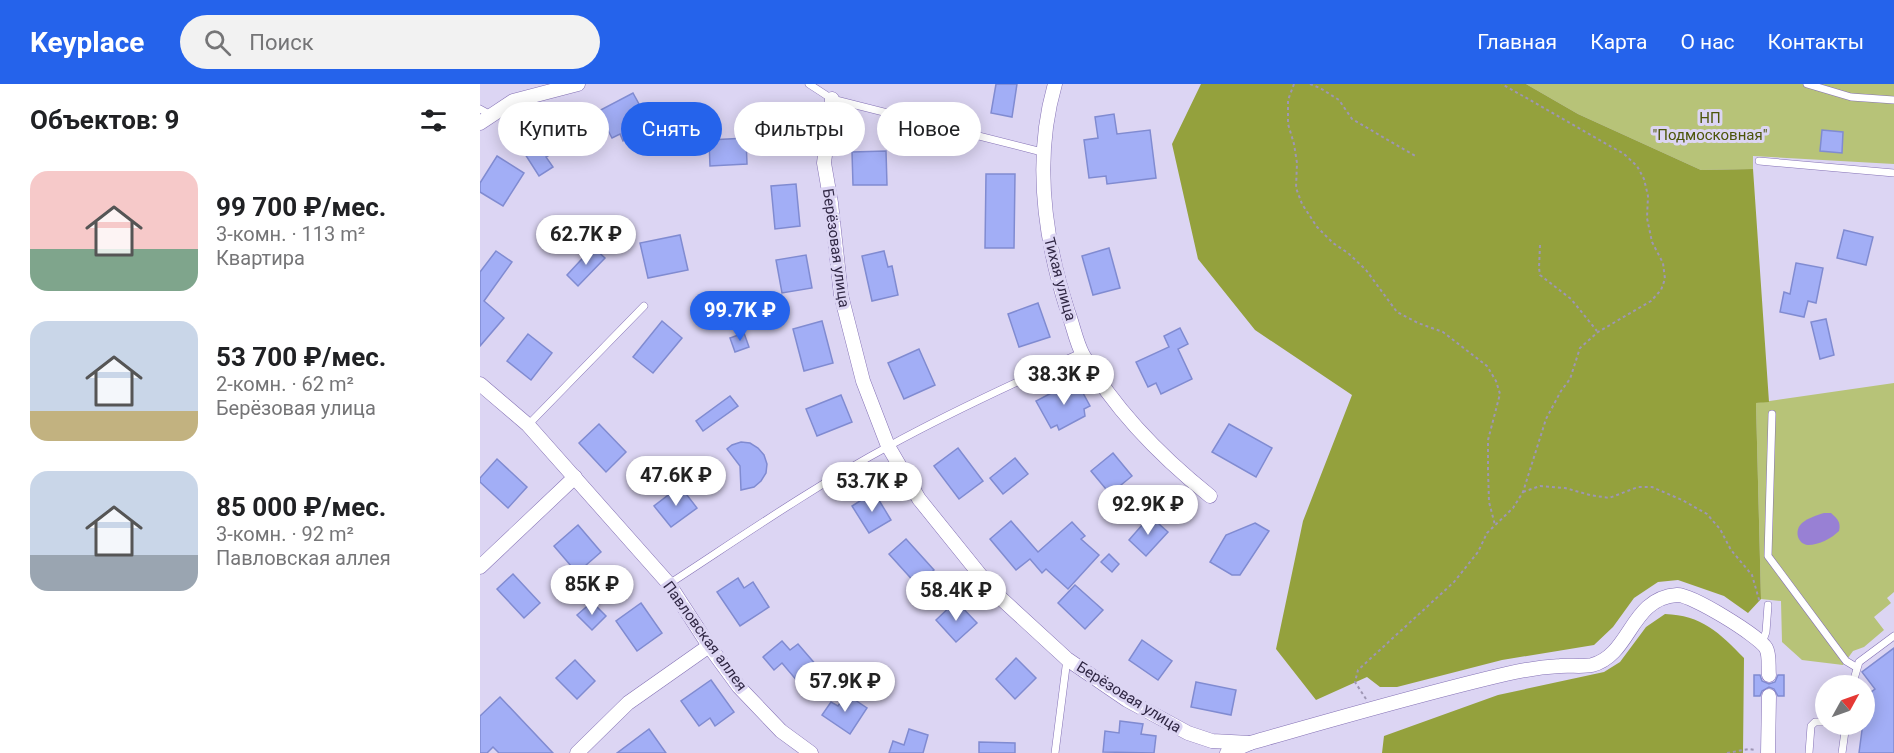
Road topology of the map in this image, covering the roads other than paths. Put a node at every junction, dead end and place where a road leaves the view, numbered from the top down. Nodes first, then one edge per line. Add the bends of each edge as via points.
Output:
1 (578, 84) edge
2 (809, 84) edge
3 (1055, 84) edge
4 (1807, 84) edge
5 (832, 99) junction
6 (1894, 100) edge
7 (484, 116) edge
8 (1042, 152) junction
9 (1759, 161) dead end
10 (1894, 173) edge
11 (644, 306) dead end
12 (1082, 353) junction
13 (480, 384) edge
14 (1772, 414) dead end
15 (528, 425) junction
16 (888, 446) junction
17 (575, 477) junction
18 (1210, 496) dead end
19 (480, 567) edge
20 (669, 584) junction
21 (1768, 605) road end
22 (1894, 636) edge
23 (1762, 643) junction
24 (710, 646) junction
25 (1067, 659) junction
26 (1856, 667) junction
27 (1769, 675) dead end
28 (1854, 675) edge
29 (1769, 696) dead end
30 (1815, 722) edge
31 (1844, 735) edge
32 (1250, 743) junction
33 (577, 753) edge
34 (811, 753) edge
35 (1055, 753) edge
36 (1227, 753) edge
37 (1768, 753) edge
38 (1809, 753) edge
39 (1842, 753) edge

1 - 7 street via 513,101
2 - 5 lane
3 - 8 street, Тихая улица
4 - 6 lane via 1851,97
5 - 8 lane
5 - 16 street, Берёзовая улица via 824,163 841,295 863,381
8 - 12 street, Тихая улица via 1047,231
9 - 10 lane
11 - 15 lane
12 - 16 lane
12 - 18 street, Тихая улица via 1151,444
13 - 15 street, Павловская аллея
14 - 26 lane via 1768,556 1846,661
15 - 17 street, Павловская аллея
16 - 20 lane via 806,494
16 - 25 street, Берёзовая улица via 919,499 994,592
17 - 19 street
17 - 20 street, Павловская аллея
20 - 24 street, Павловская аллея
21 - 23 lane
22 - 26 lane
23 - 27 street via 1768,653
23 - 32 street via 1710,608 1677,595 1652,603 1640,613 1612,654 1592,665 1508,674
24 - 33 street via 628,703
24 - 34 street, Павловская аллея via 739,687 774,724
25 - 32 street, Берёзовая улица via 1127,700 1188,733 1212,741
25 - 35 lane
26 - 28 lane
29 - 37 street
30 - 38 lane via 1811,726
31 - 39 lane
32 - 36 street

